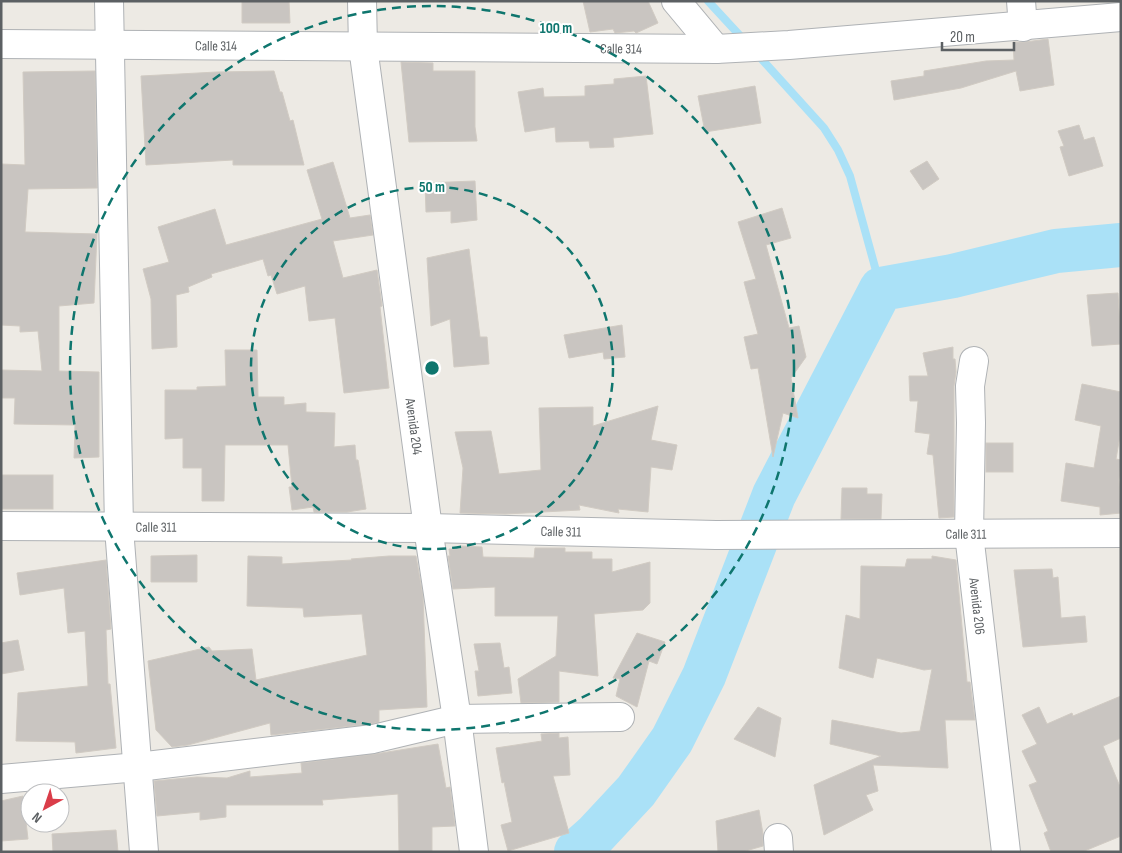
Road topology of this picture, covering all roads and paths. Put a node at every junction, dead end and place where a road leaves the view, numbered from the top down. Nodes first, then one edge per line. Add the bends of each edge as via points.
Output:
1 (109, 1) edge
2 (362, 1) edge
3 (676, 1) edge
4 (1022, 14) edge
5 (1121, 18) edge
6 (1, 44) edge
7 (110, 45) junction
8 (363, 46) junction
9 (716, 48) junction
10 (974, 361) dead end
11 (1, 526) edge
12 (118, 528) junction
13 (428, 528) junction
14 (1121, 533) edge
15 (969, 534) junction
16 (620, 717) dead end
17 (457, 719) junction
18 (138, 767) junction
19 (1, 779) edge
20 (144, 852) edge
21 (474, 852) edge
22 (1006, 852) edge

1 - 7 street
2 - 8 street, Avenida 204
3 - 9 street
4 - 5 street, Calle 314
4 - 9 street, Calle 314 via 789,45
6 - 7 street, Calle 314
7 - 8 street, Calle 314
7 - 12 street
8 - 9 street, Calle 314
8 - 13 street, Avenida 204
10 - 15 street, Avenida 206 via 970,386
11 - 12 street, Calle 311
12 - 13 street, Calle 311
12 - 18 street
13 - 15 street, Calle 311 via 716,536
13 - 17 street, Avenida 204
14 - 15 street, Calle 311
15 - 22 street, Avenida 206
16 - 17 street
17 - 18 street via 373,739
17 - 21 street, Avenida 204
18 - 19 street
18 - 20 street

